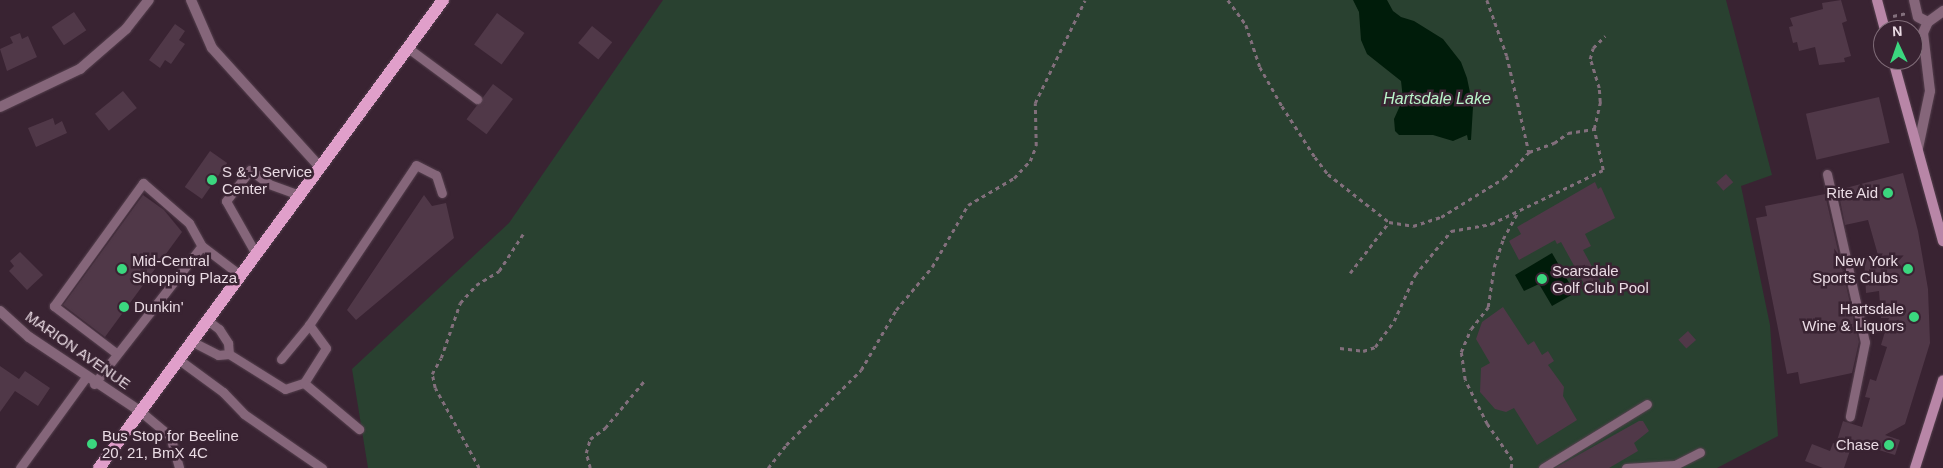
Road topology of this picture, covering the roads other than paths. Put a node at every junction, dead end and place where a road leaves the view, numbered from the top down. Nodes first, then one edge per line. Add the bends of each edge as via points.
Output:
1 (149, 0) edge
2 (191, 0) edge
3 (443, 0) edge
4 (1877, 0) edge
5 (1914, 0) edge
6 (1943, 11) edge
7 (1882, 20) edge
8 (1928, 22) junction
9 (408, 48) junction
10 (1896, 70) edge
11 (477, 99) dead end
12 (0, 107) edge
13 (1918, 148) junction
14 (320, 167) junction
15 (1827, 174) dead end
16 (442, 193) dead end
17 (300, 195) junction
18 (1943, 241) edge
19 (202, 246) junction
20 (256, 254) junction
21 (240, 275) junction
22 (0, 311) edge
23 (207, 320) junction
24 (309, 325) junction
25 (191, 341) junction
26 (116, 353) junction
27 (229, 354) junction
28 (178, 359) junction
29 (281, 359) dead end
30 (90, 380) junction
31 (1943, 380) edge
32 (304, 383) junction
33 (1647, 404) dead end
34 (140, 411) junction
35 (1850, 416) dead end
36 (359, 429) dead end
37 (1700, 452) dead end
38 (1674, 467) edge
39 (20, 468) edge
40 (99, 468) edge
41 (179, 468) edge
42 (322, 468) edge
43 (1543, 468) edge
44 (1626, 468) edge
45 (1914, 468) edge

1 - 12 street via 126,28 80,69
2 - 14 street via 212,48
3 - 9 main road
4 - 7 main road
5 - 8 street via 1918,17
6 - 8 street
8 - 13 street via 1923,45 1930,91
9 - 11 lane
9 - 14 main road
10 - 13 main road
13 - 18 main road
14 - 17 main road
15 - 35 lane via 1865,342
16 - 24 lane via 436,175 416,165
17 - 20 main road
17 - 20 lane via 269,184 250,170 226,201
19 - 21 lane
19 - 26 lane
19 - 26 lane via 189,223 171,204 143,183 54,306
20 - 21 main road
21 - 23 main road
22 - 30 street, MARION AVENUE via 29,337
23 - 25 main road
23 - 27 lane via 228,342
24 - 29 lane
24 - 32 lane via 326,348
25 - 27 lane via 218,355
25 - 28 main road
26 - 30 lane
27 - 32 lane via 285,389
28 - 34 main road
28 - 42 lane via 223,392 244,414
30 - 34 street, MARION AVENUE
30 - 39 lane
31 - 45 main road
32 - 36 lane
33 - 43 lane
34 - 40 main road
34 - 41 lane via 170,436
37 - 38 lane
38 - 44 lane

